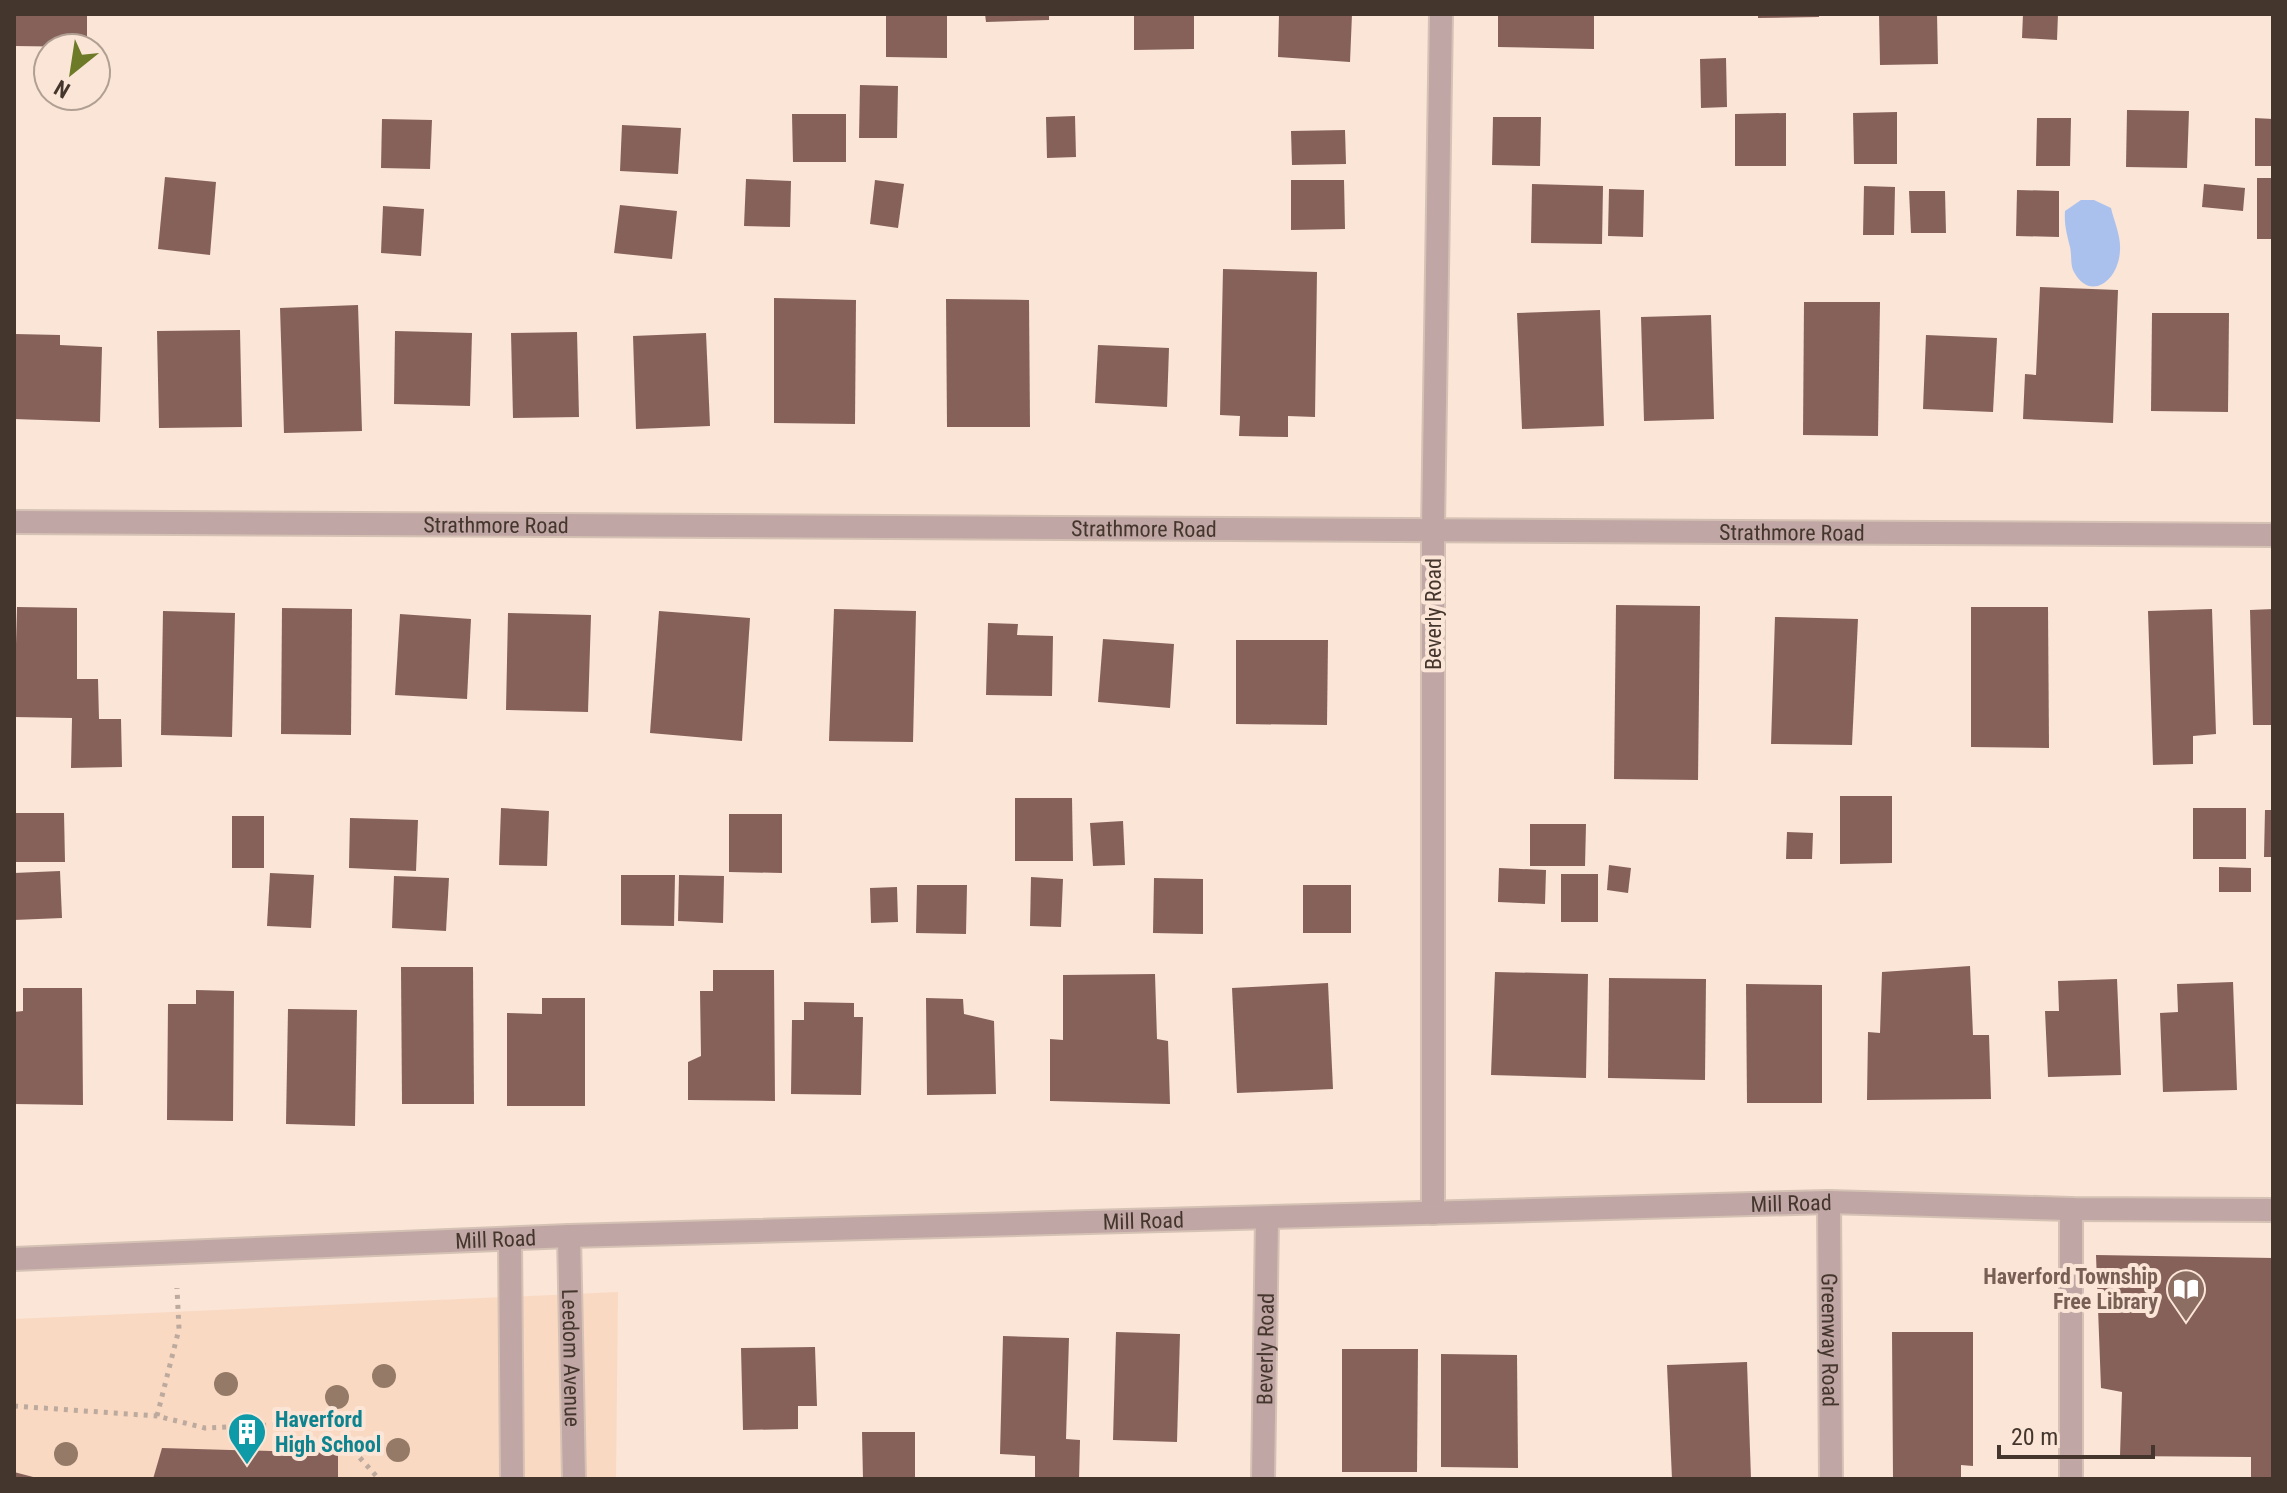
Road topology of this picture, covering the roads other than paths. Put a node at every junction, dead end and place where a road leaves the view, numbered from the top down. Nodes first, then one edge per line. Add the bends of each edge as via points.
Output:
1 (1441, 14) edge
2 (14, 522) edge
3 (1433, 528) junction
4 (2273, 535) edge
5 (1829, 1202) junction
6 (2071, 1209) junction
7 (2273, 1210) edge
8 (1433, 1213) junction
9 (1267, 1220) junction
10 (569, 1236) junction
11 (510, 1240) junction
12 (14, 1259) edge
13 (512, 1479) edge
14 (574, 1479) edge
15 (1263, 1479) edge
16 (1831, 1479) edge
17 (2071, 1479) edge

1 - 3 street, Beverly Road
2 - 3 street, Strathmore Road
3 - 4 street, Strathmore Road
3 - 8 street, Beverly Road
5 - 6 street, Mill Road
5 - 8 street, Mill Road
5 - 16 street, Greenway Road
6 - 7 street, Mill Road
6 - 17 street
8 - 9 street, Mill Road
9 - 10 street, Mill Road
9 - 15 street, Beverly Road
10 - 11 street, Mill Road
10 - 14 street, Leedom Avenue
11 - 12 street, Mill Road
11 - 13 street

